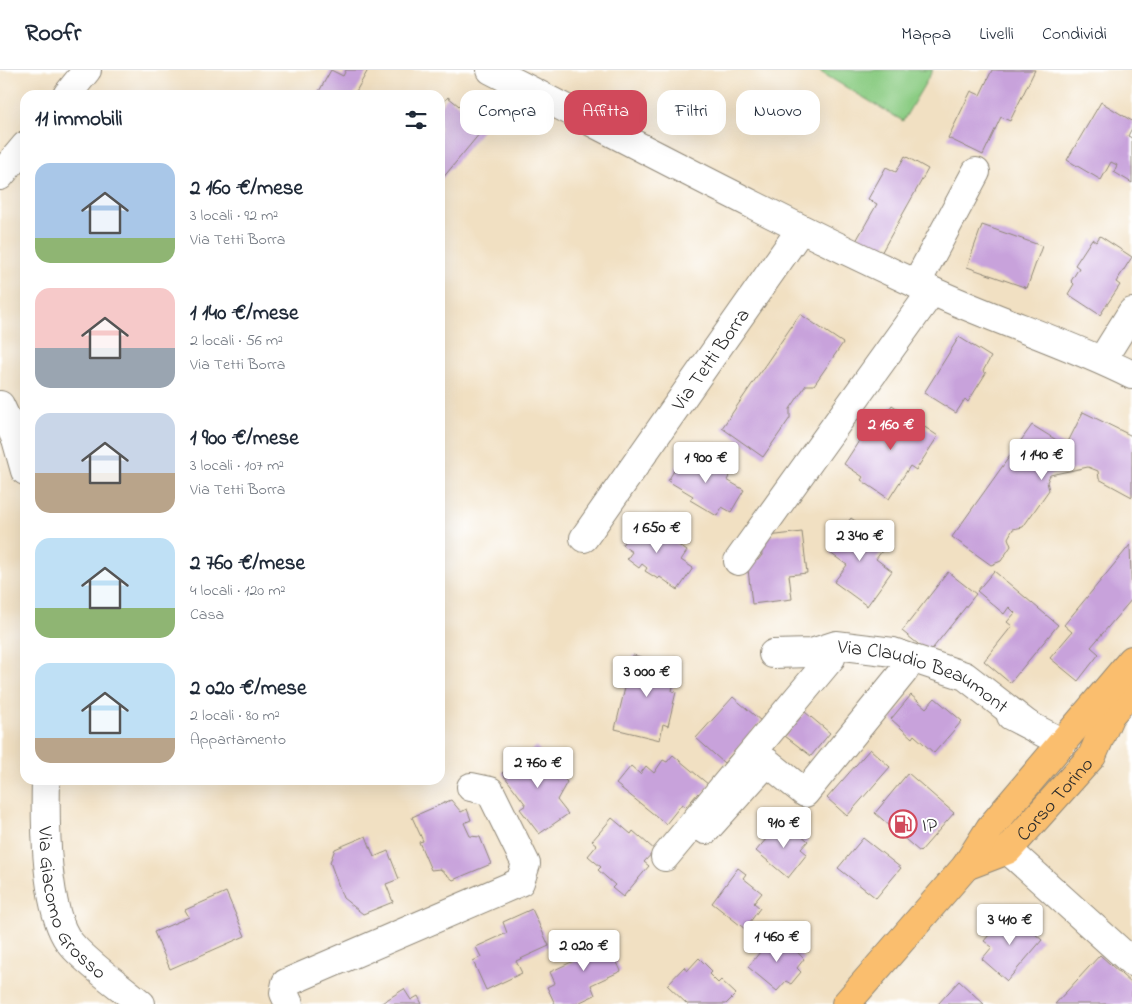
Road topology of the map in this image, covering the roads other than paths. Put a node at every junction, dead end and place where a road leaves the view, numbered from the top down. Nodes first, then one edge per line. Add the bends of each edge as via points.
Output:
1 (87, 70) edge
2 (491, 70) edge
3 (71, 90) edge
4 (20, 152) edge
5 (976, 172) dead end
6 (0, 176) edge
7 (801, 230) junction
8 (924, 288) junction
9 (1132, 312) edge
10 (1102, 360) junction
11 (1132, 375) edge
12 (0, 405) edge
13 (20, 453) edge
14 (584, 538) dead end
15 (738, 561) dead end
16 (774, 654) dead end
17 (821, 656) junction
18 (1132, 660) edge
19 (904, 671) junction
20 (1132, 690) edge
21 (1027, 724) junction
22 (1079, 738) junction
23 (46, 785) edge
24 (471, 787) dead end
25 (706, 830) dead end
26 (1000, 845) junction
27 (665, 857) dead end
28 (1131, 959) edge
29 (141, 1004) edge
30 (289, 1004) edge
31 (846, 1004) edge

1 - 3 street
2 - 7 street
4 - 6 street
5 - 8 street
7 - 8 street
7 - 14 street, Via Tetti Borra
8 - 10 street
8 - 15 street
9 - 10 street
10 - 11 street
12 - 13 street
16 - 17 street, Via Claudio Beaumont
17 - 19 street, Via Claudio Beaumont
17 - 21 street, Via Claudio Beaumont via 836,645 893,652 933,664 965,676
17 - 27 street
18 - 22 main road, Corso Torino via 1095,703
19 - 21 street, Via Claudio Beaumont via 958,689
19 - 25 street via 805,793 767,762
20 - 22 main road, Corso Torino via 1110,715
21 - 22 street, Via Claudio Beaumont
22 - 26 main road, Corso Torino
23 - 29 street, Via Giacomo Grosso via 52,888 60,925 71,944
24 - 30 street via 490,790 526,864 520,882 286,983 284,993
26 - 28 street
26 - 31 main road, Corso Torino via 966,866

